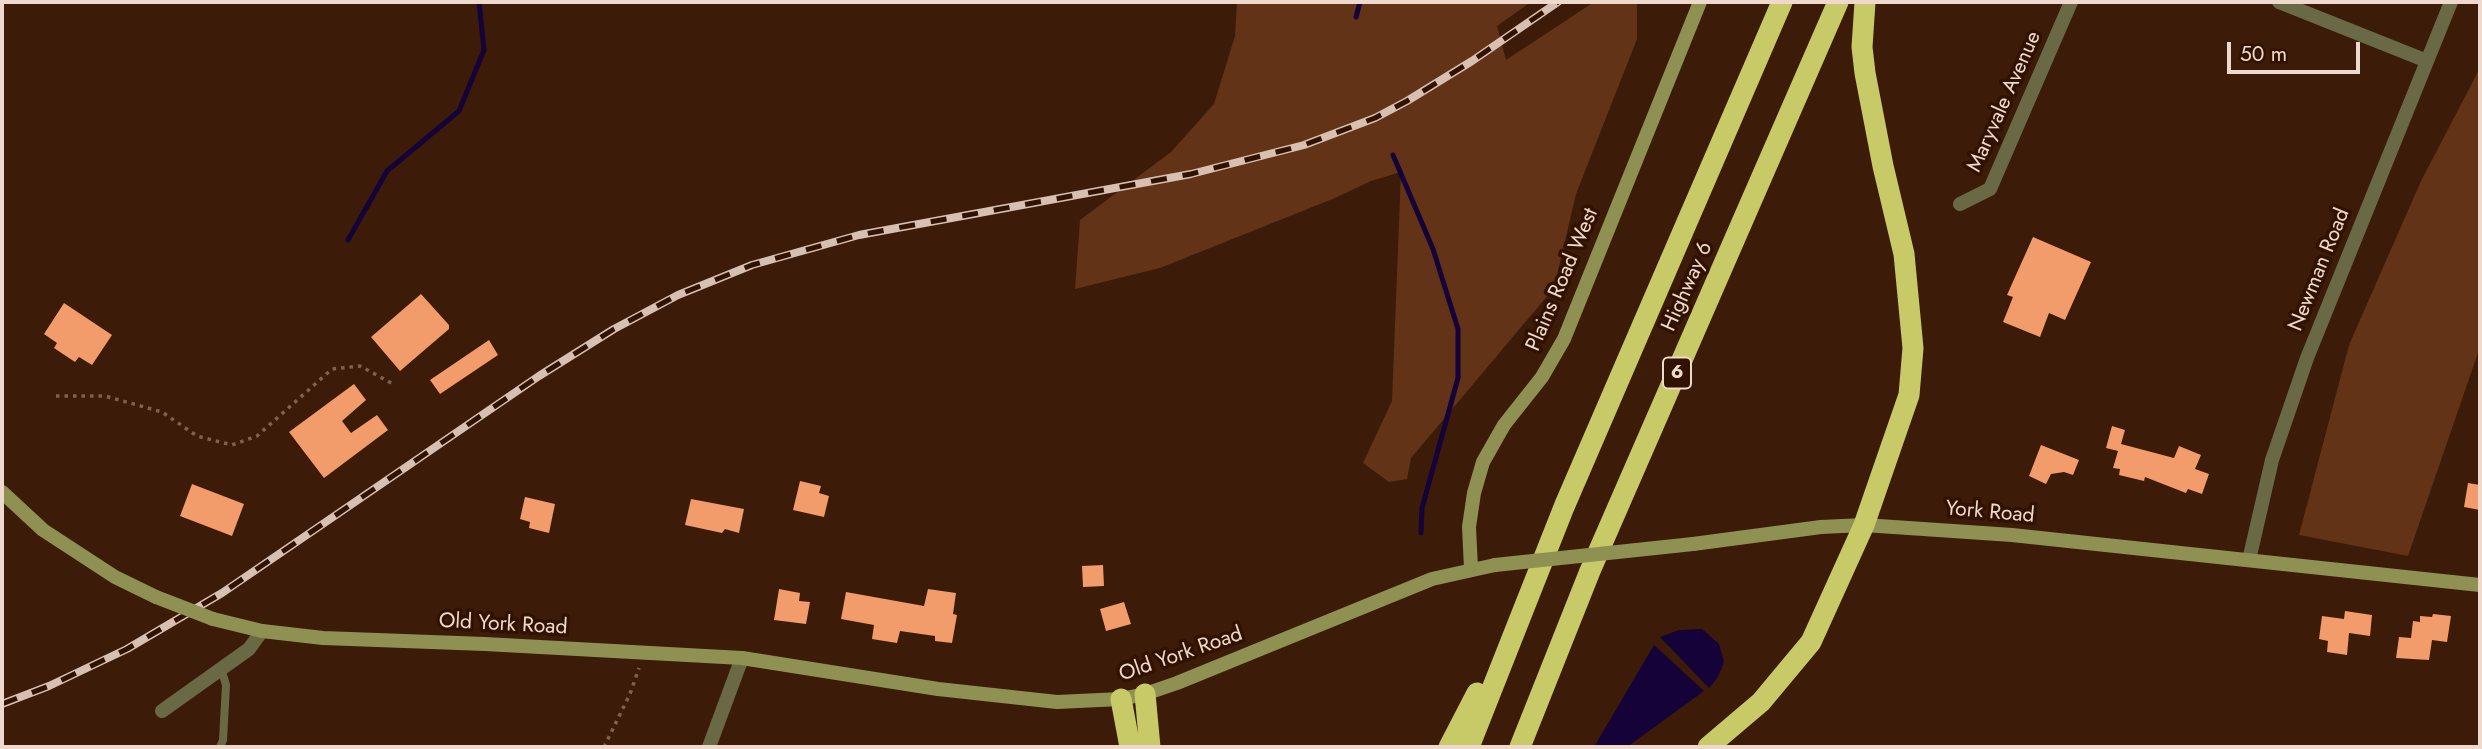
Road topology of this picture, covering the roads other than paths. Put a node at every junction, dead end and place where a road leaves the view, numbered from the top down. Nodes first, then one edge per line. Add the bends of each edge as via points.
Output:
1 (1700, 2) edge
2 (1782, 2) edge
3 (1839, 2) edge
4 (1865, 2) edge
5 (2071, 2) edge
6 (2279, 2) edge
7 (2451, 2) edge
8 (2427, 61) junction
9 (1960, 204) dead end
10 (2, 492) edge
11 (1564, 508) junction
12 (1864, 526) junction
13 (2249, 560) junction
14 (1495, 565) joint
15 (1471, 569) junction
16 (2480, 585) edge
17 (262, 631) junction
18 (742, 658) junction
19 (222, 668) junction
20 (1145, 694) junction
21 (1121, 699) junction
22 (162, 711) dead end
23 (220, 747) edge
24 (709, 747) edge
25 (1130, 747) edge
26 (1150, 747) edge
27 (1449, 747) edge
28 (1469, 747) edge
29 (1520, 747) edge
30 (1708, 747) edge

1 - 15 main road, Plains Road West via 1563,339 1483,462 1469,527
2 - 11 highway, Highway 6
3 - 29 highway, Highway 6 / 6 via 1590,571
4 - 12 highway via 1865,74 1905,254 1913,348 1909,395
5 - 9 street, Maryvale Avenue via 1990,189
6 - 8 street
7 - 8 street, Newman Road
8 - 13 street, Newman Road via 2307,358 2272,460
10 - 17 main road, Old York Road, bridge via 43,530 115,577 213,619
11 - 27 highway
11 - 28 highway, Highway 6
12 - 13 main road, York Road via 2012,535
12 - 14 main road, York Road, bridge via 1821,527
12 - 30 highway via 1811,642 1761,702
13 - 16 main road, York Road
14 - 15 main road, Old York Road
15 - 20 main road, Old York Road via 1432,579
17 - 18 main road, Old York Road via 323,638
17 - 19 street via 248,649
18 - 21 main road, Old York Road via 938,689 1044,700
18 - 24 street
19 - 22 street
19 - 23 lane via 226,685
20 - 21 main road, Old York Road
20 - 26 highway
21 - 25 highway

